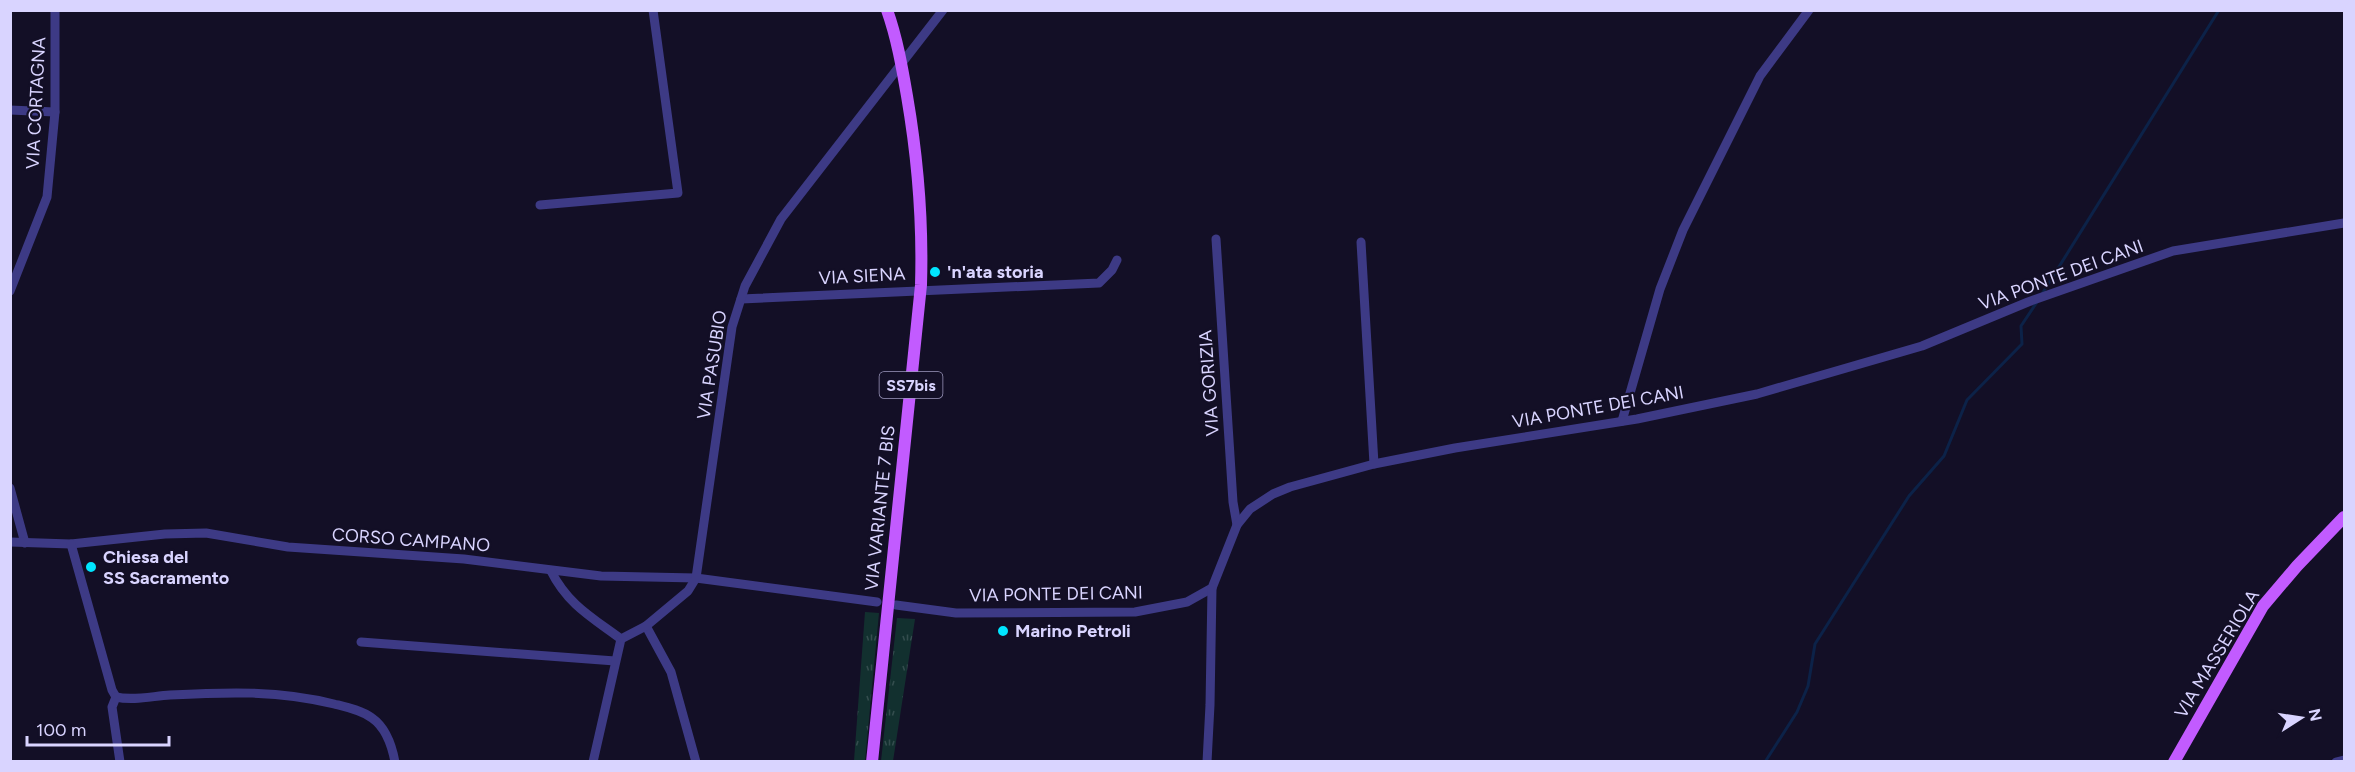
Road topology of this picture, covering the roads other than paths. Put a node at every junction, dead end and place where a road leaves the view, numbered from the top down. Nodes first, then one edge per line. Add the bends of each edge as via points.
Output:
1 (56, 10) edge
2 (653, 10) edge
3 (887, 10) edge
4 (943, 10) edge
5 (1809, 10) edge
6 (901, 63) junction
7 (10, 110) edge
8 (55, 112) junction
9 (540, 205) dead end
10 (2344, 223) edge
11 (1216, 239) dead end
12 (1362, 242) dead end
13 (1117, 260) dead end
14 (920, 290) junction
15 (10, 291) edge
16 (741, 298) junction
17 (1622, 421) junction
18 (1374, 464) junction
19 (10, 488) edge
20 (2344, 517) edge
21 (1237, 525) junction
22 (10, 542) edge
23 (25, 543) junction
24 (71, 544) junction
25 (551, 571) junction
26 (696, 578) junction
27 (1212, 588) junction
28 (878, 602) dead end
29 (896, 605) dead end
30 (646, 626) junction
31 (621, 639) junction
32 (361, 642) dead end
33 (615, 662) junction
34 (116, 697) junction
35 (2344, 760) edge
36 (120, 762) edge
37 (395, 762) edge
38 (593, 762) edge
39 (696, 762) edge
40 (872, 762) edge
41 (1207, 762) edge
42 (2174, 762) edge
43 (2336, 762) edge

1 - 8 street, VIA CORTAGNA
2 - 9 street via 678,194
3 - 6 main road, VIA VARIANTE 7 BIS / SS7bis
4 - 6 street, VIA PASUBIO
5 - 17 street via 1760,76 1683,230 1660,289
6 - 14 main road, VIA VARIANTE 7 BIS / SS7bis via 920,179
6 - 16 street, VIA PASUBIO via 781,219
7 - 8 street
8 - 15 street, VIA CORTAGNA via 47,197
10 - 17 street, VIA PONTE DEI CANI via 2173,251 2028,302 1922,346 1757,394
11 - 21 street, VIA GORIZIA
12 - 18 street
13 - 14 street, VIA SIENA via 1099,283
14 - 16 street, VIA SIENA
14 - 40 main road, VIA VARIANTE 7 BIS / SS7bis
16 - 26 street, VIA PASUBIO via 732,327
17 - 18 street, VIA PONTE DEI CANI
18 - 21 street, VIA PONTE DEI CANI via 1273,494 1250,509
19 - 23 street
20 - 42 main road, VIA MASSERIOLA via 2263,606
21 - 27 street, VIA PONTE DEI CANI
22 - 23 street, CORSO CAMPANO
23 - 24 street, CORSO CAMPANO
24 - 25 street, CORSO CAMPANO via 206,533 288,547 464,559
24 - 34 street
25 - 26 street, CORSO CAMPANO
25 - 31 street via 566,595
26 - 28 street, CORSO CAMPANO
26 - 30 street via 688,591
27 - 29 street, VIA PONTE DEI CANI via 1187,602 1135,612 956,613
27 - 41 street
30 - 31 street
30 - 39 street via 671,672
31 - 33 street
32 - 33 street
33 - 38 street
34 - 36 street via 112,707
34 - 37 street via 127,700 266,692 305,696 373,719 383,730
35 - 43 street

